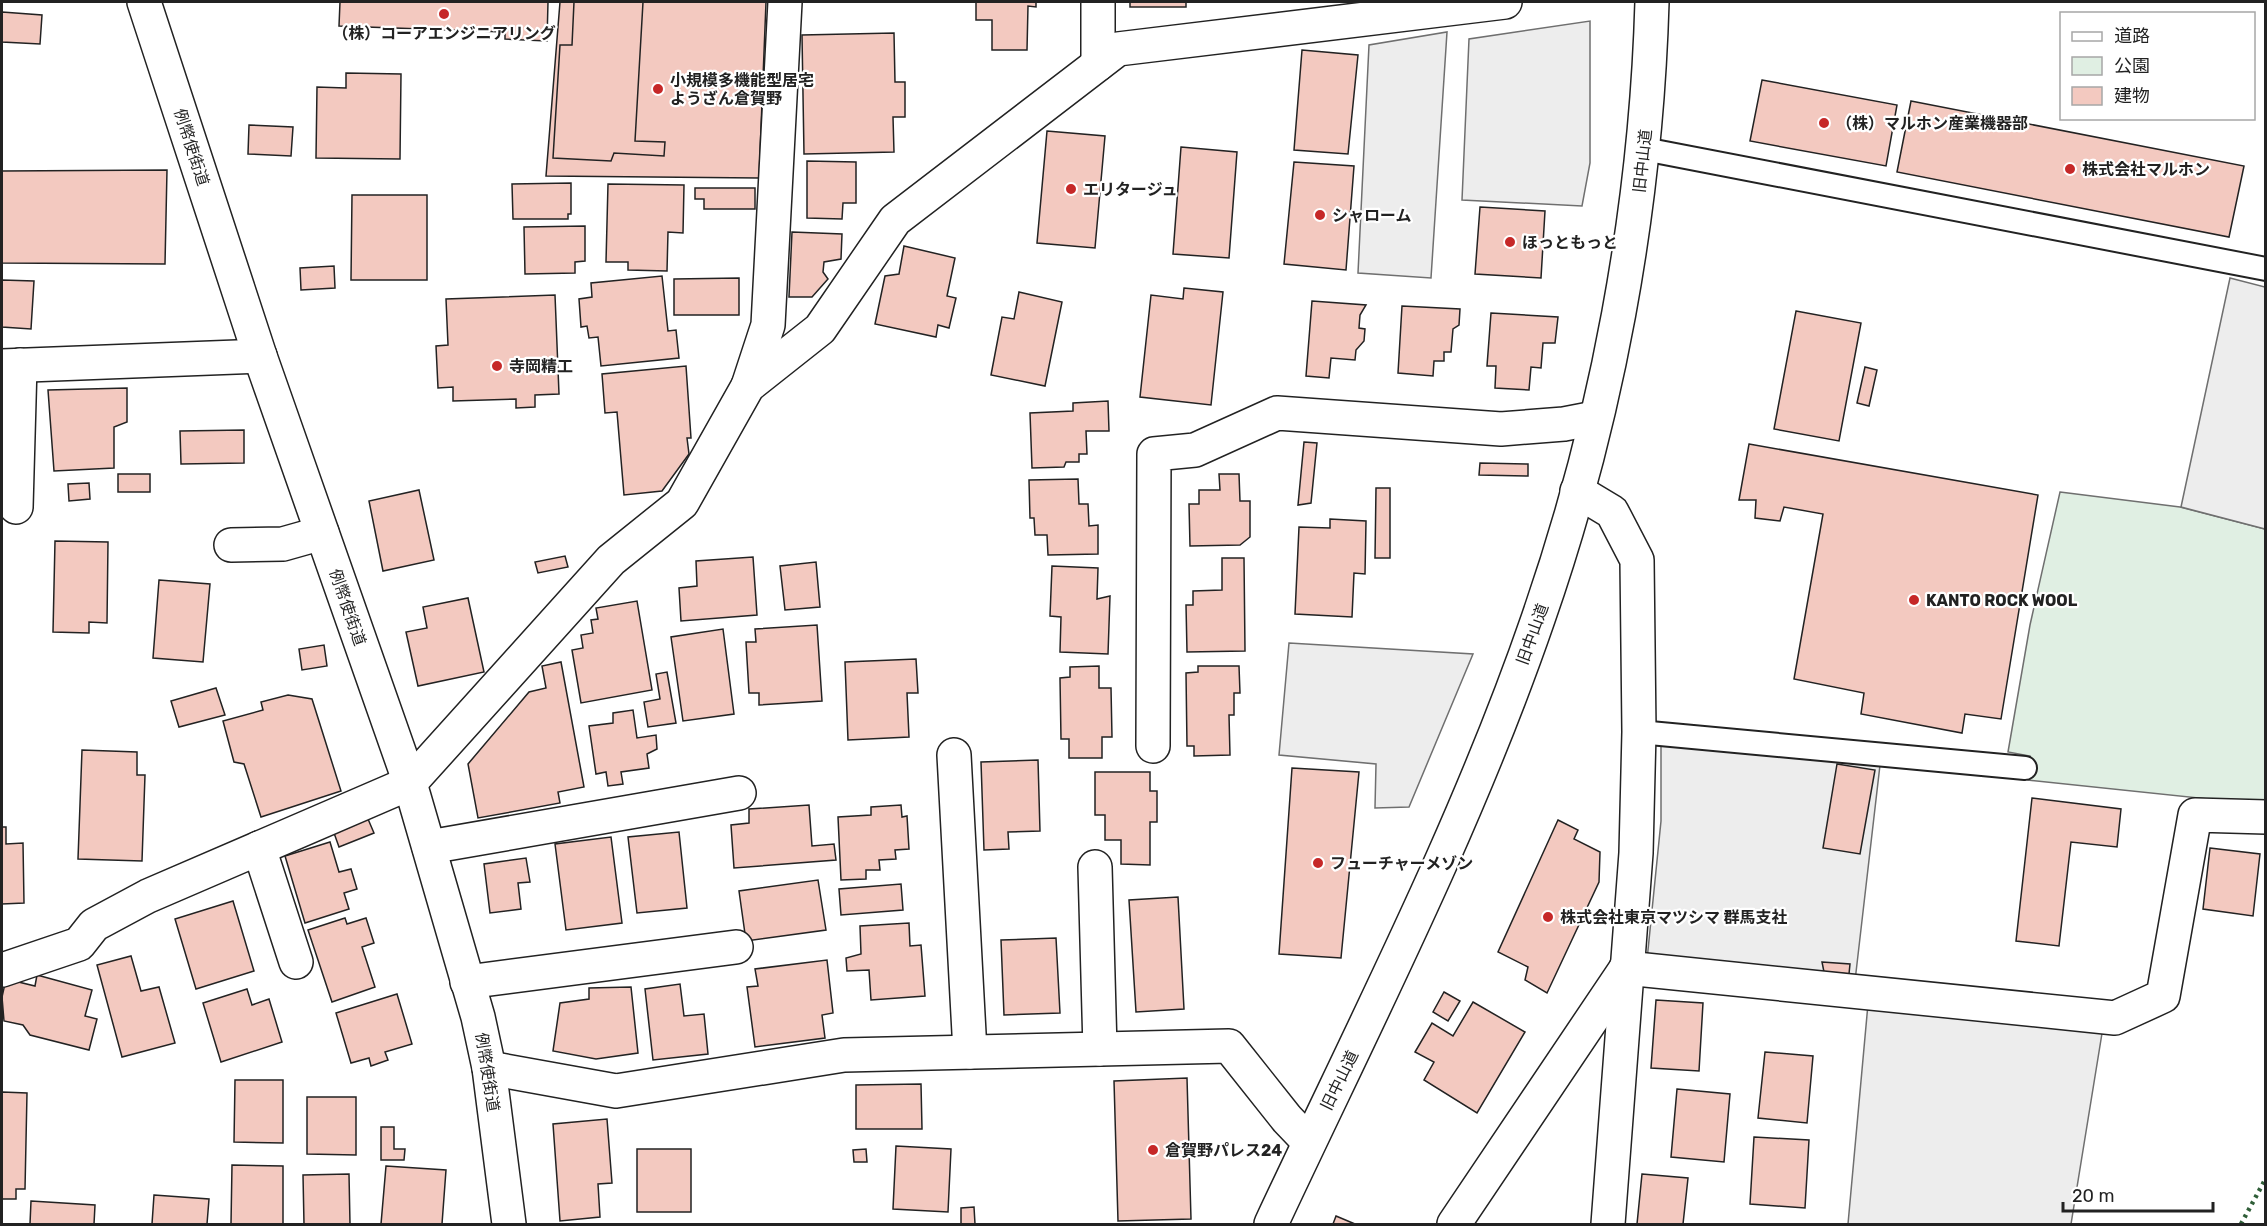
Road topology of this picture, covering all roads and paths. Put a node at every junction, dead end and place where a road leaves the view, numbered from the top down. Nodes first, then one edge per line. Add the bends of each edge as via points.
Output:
1 (144, 2) edge
2 (785, 2) edge
3 (1098, 2) edge
4 (1505, 2) edge
5 (1652, 2) edge
6 (1331, 12) edge
7 (1098, 64) junction
8 (1644, 149) junction
9 (2265, 269) edge
10 (260, 356) junction
11 (11, 365) edge
12 (748, 386) junction
13 (1595, 418) junction
14 (1577, 491) junction
15 (16, 507) dead end
16 (322, 533) junction
17 (231, 545) dead end
18 (1639, 732) junction
19 (1153, 746) dead end
20 (954, 755) dead end
21 (2025, 768) dead end
22 (410, 783) junction
23 (739, 793) dead end
24 (2265, 817) edge
25 (429, 847) junction
26 (259, 848) junction
27 (1095, 867) dead end
28 (736, 947) dead end
29 (296, 962) dead end
30 (1626, 968) junction
31 (2, 970) edge
32 (468, 982) junction
33 (1100, 1049) junction
34 (970, 1052) junction
35 (489, 1068) junction
36 (1309, 1142) junction
37 (509, 1224) edge
38 (1271, 1224) edge
39 (1454, 1224) edge
40 (1608, 1224) edge

1 - 10 street, 例幣使街道
2 - 12 street via 768,325
3 - 7 street
4 - 6 street
5 - 8 street, 旧中山道
6 - 7 street via 1118,49
7 - 12 street via 895,220 820,329
8 - 9 lane
8 - 13 street, 旧中山道
10 - 11 street
10 - 16 street, 例幣使街道
11 - 15 street
12 - 22 street via 682,503 611,560
13 - 14 street, 旧中山道
13 - 19 street via 1501,429 1277,413 1195,450 1154,454
14 - 18 street via 1612,512 1637,560
14 - 36 street, 旧中山道 via 1539,617 1491,745 1406,940
16 - 17 street via 284,543
16 - 22 street, 例幣使街道
18 - 21 lane
18 - 30 street via 1636,853
20 - 34 street
22 - 25 street, 例幣使街道
22 - 26 street
23 - 25 street
24 - 30 street via 2195,815 2163,996 2115,1018
25 - 32 street, 例幣使街道
26 - 29 street
26 - 31 street via 148,896 94,925 79,944
27 - 33 street
28 - 32 street
30 - 39 street
30 - 40 street
32 - 35 street, 例幣使街道
33 - 34 street
33 - 36 street via 1230,1046
34 - 35 street via 844,1055 616,1091
35 - 37 street, 例幣使街道
36 - 38 street, 旧中山道

